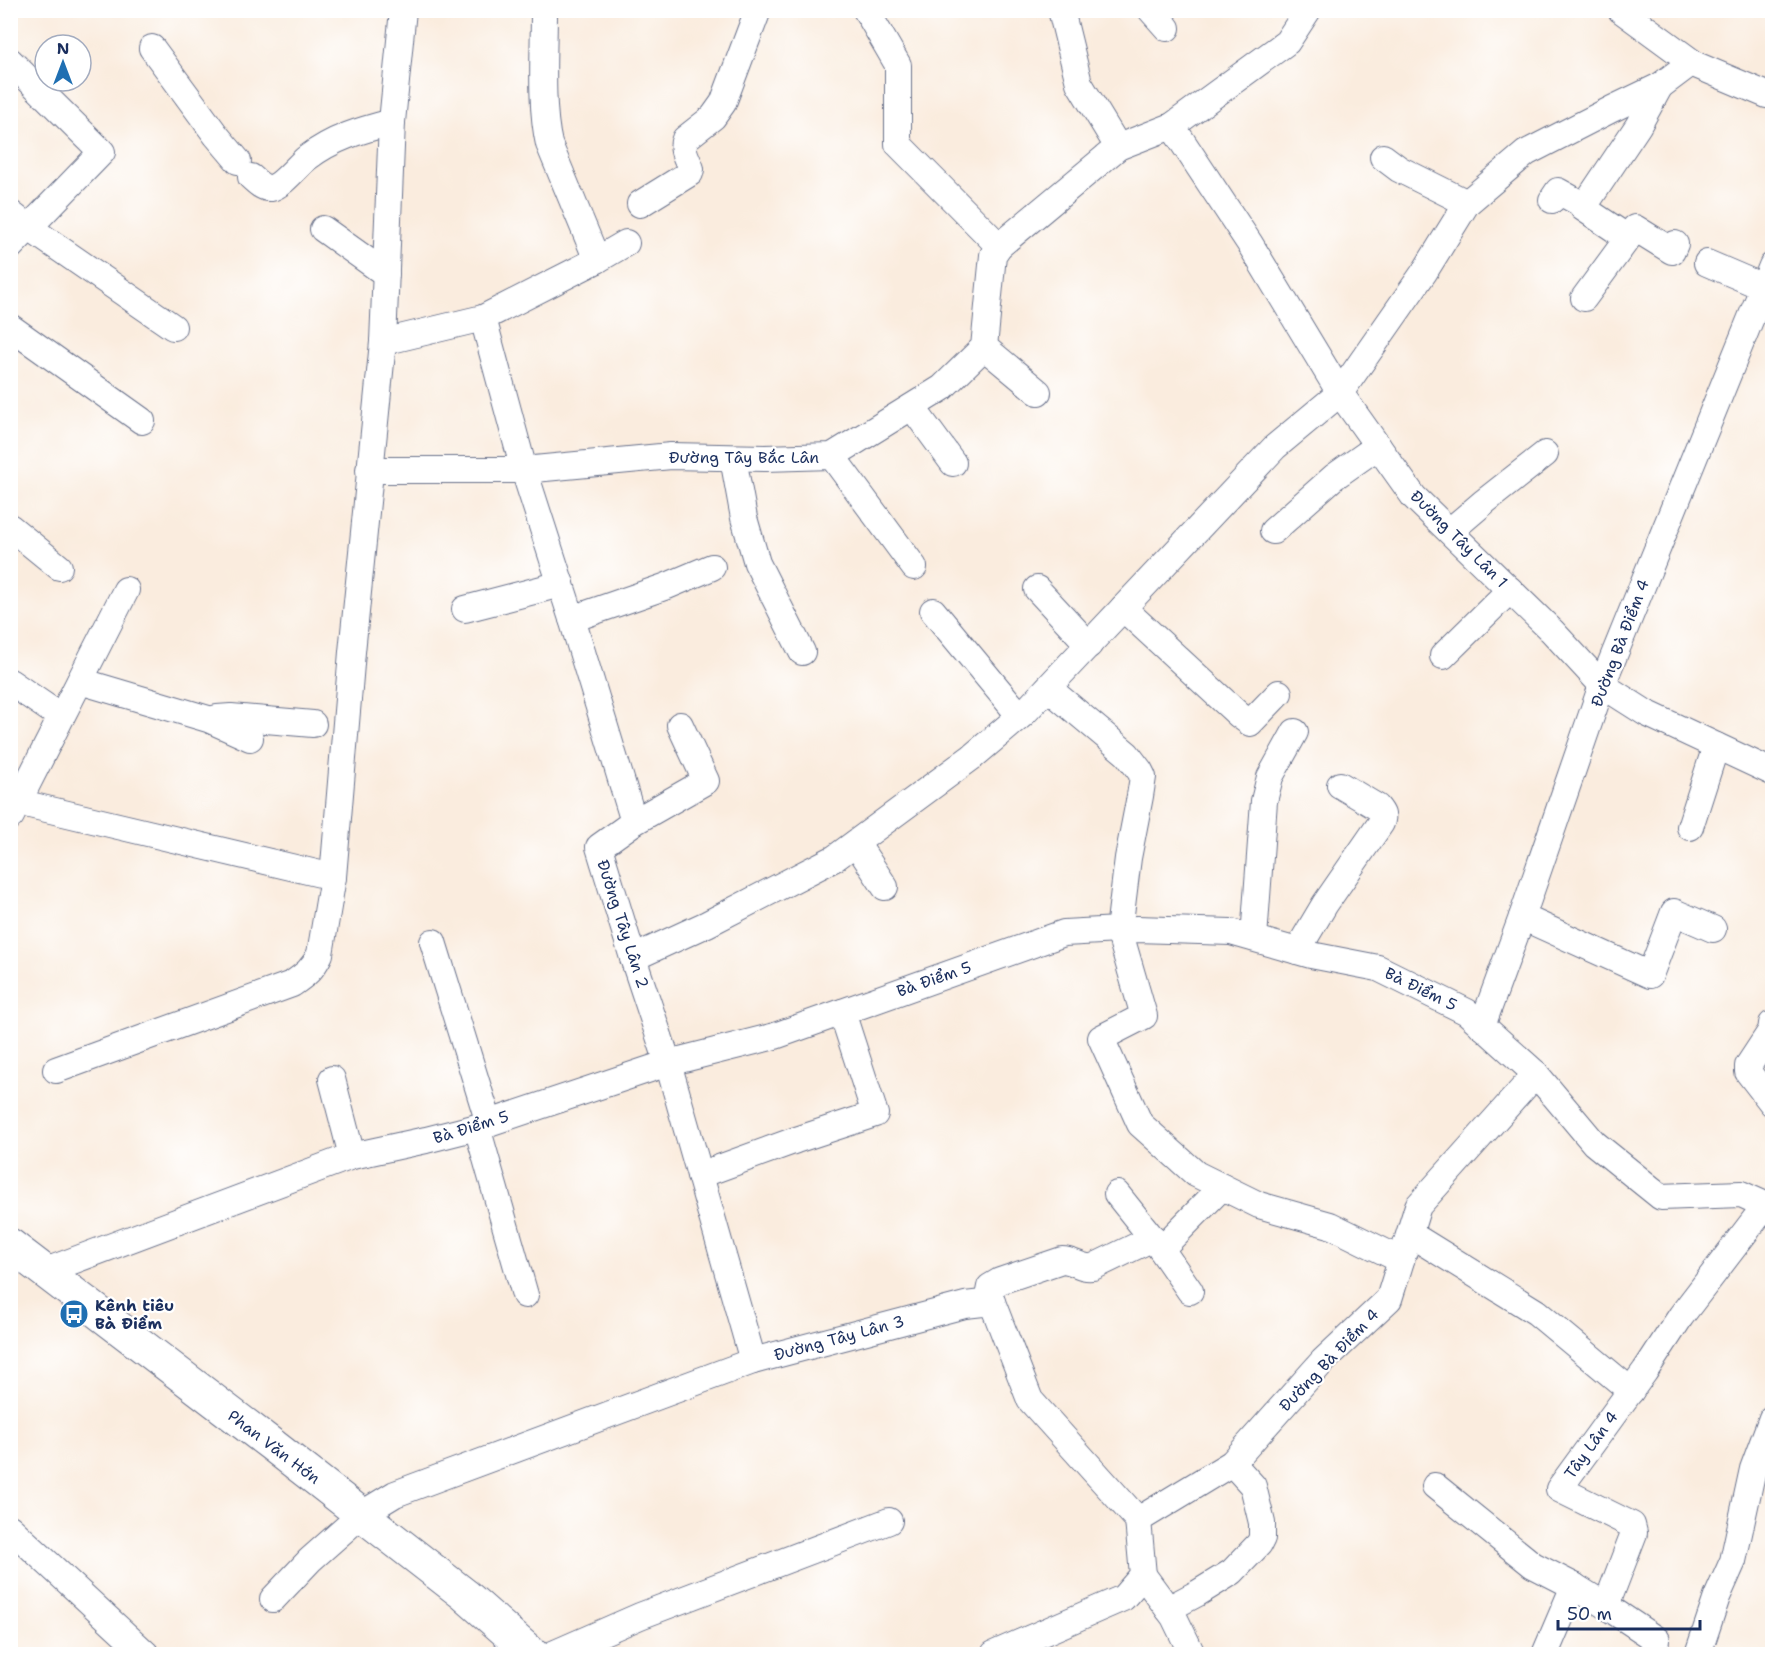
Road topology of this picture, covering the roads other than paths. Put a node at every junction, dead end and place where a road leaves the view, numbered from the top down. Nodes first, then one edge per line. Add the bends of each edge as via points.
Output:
1 (403, 10) edge
2 (544, 10) edge
3 (758, 10) edge
4 (866, 10) edge
5 (1061, 10) edge
6 (1308, 10) edge
7 (1621, 10) edge
8 (152, 48) dead end
9 (10, 61) edge
10 (1692, 62) junction
11 (1660, 86) junction
12 (1773, 96) edge
13 (392, 122) junction
14 (1172, 126) junction
15 (1118, 147) junction
16 (1383, 157) dead end
17 (1552, 200) dead end
18 (1467, 202) junction
19 (640, 204) dead end
20 (1585, 206) junction
21 (19, 220) edge
22 (323, 229) dead end
23 (1629, 238) junction
24 (626, 243) dead end
25 (1675, 244) dead end
26 (999, 246) junction
27 (10, 247) edge
28 (597, 260) junction
29 (1707, 263) dead end
30 (386, 274) junction
31 (1767, 287) edge
32 (1584, 298) dead end
33 (483, 318) junction
34 (10, 327) edge
35 (173, 327) dead end
36 (383, 342) junction
37 (984, 346) junction
38 (1038, 392) dead end
39 (1340, 393) junction
40 (912, 407) junction
41 (142, 421) dead end
42 (1378, 446) junction
43 (1545, 454) dead end
44 (832, 456) junction
45 (734, 458) junction
46 (953, 464) dead end
47 (369, 470) junction
48 (524, 470) junction
49 (10, 527) edge
50 (1273, 531) dead end
51 (1450, 531) junction
52 (59, 567) dead end
53 (712, 567) dead end
54 (914, 567) dead end
55 (561, 584) junction
56 (1037, 589) dead end
57 (126, 590) dead end
58 (1510, 590) junction
59 (1123, 608) junction
60 (465, 609) dead end
61 (933, 612) dead end
62 (572, 619) junction
63 (1089, 645) junction
64 (802, 652) dead end
65 (1443, 656) dead end
66 (10, 681) edge
67 (80, 681) junction
68 (1602, 685) junction
69 (1048, 688) junction
70 (1279, 693) dead end
71 (1020, 716) junction
72 (61, 717) junction
73 (208, 719) junction
74 (313, 724) dead end
75 (680, 725) dead end
76 (1295, 732) dead end
77 (250, 738) dead end
78 (1716, 746) junction
79 (1773, 772) edge
80 (1340, 785) dead end
81 (14, 809) edge
82 (634, 822) junction
83 (1690, 827) dead end
84 (856, 843) junction
85 (333, 877) junction
86 (885, 886) dead end
87 (1522, 917) junction
88 (1713, 929) dead end
89 (1119, 930) junction
90 (1254, 938) junction
91 (433, 942) dead end
92 (1298, 951) junction
93 (633, 958) junction
94 (842, 1012) junction
95 (1773, 1024) edge
96 (1482, 1026) junction
97 (668, 1063) junction
98 (56, 1070) dead end
99 (1536, 1074) junction
100 (332, 1079) dead end
101 (1773, 1103) edge
102 (483, 1125) junction
103 (352, 1156) junction
104 (700, 1175) junction
105 (1222, 1187) junction
106 (1117, 1194) dead end
107 (1771, 1206) edge
108 (1410, 1234) junction
109 (1157, 1243) junction
110 (10, 1245) edge
111 (1401, 1260) junction
112 (43, 1272) junction
113 (1190, 1291) dead end
114 (525, 1295) dead end
115 (992, 1302) junction
116 (753, 1361) junction
117 (1631, 1391) junction
118 (1773, 1418) edge
119 (1232, 1463) junction
120 (1435, 1486) dead end
121 (362, 1514) junction
122 (1138, 1520) junction
123 (889, 1521) dead end
124 (10, 1528) edge
125 (1143, 1575) junction
126 (1574, 1586) junction
127 (273, 1599) dead end
128 (1606, 1606) junction
129 (1168, 1609) junction
130 (1657, 1640) dead end
131 (146, 1654) edge
132 (532, 1654) edge
133 (553, 1654) edge
134 (994, 1654) edge
135 (1192, 1654) edge
136 (1545, 1654) edge
137 (1698, 1654) edge

1 - 13 street
2 - 28 street via 547,132
3 - 19 street via 723,103 683,144 690,173
4 - 26 street via 898,65 898,144
5 - 15 street via 1079,83
6 - 14 street via 1287,42
7 - 10 street
8 - 13 street via 216,135 266,188 277,186 325,145
9 - 21 street via 102,152
10 - 11 street
10 - 12 street
11 - 18 street via 1526,153
11 - 20 street
13 - 30 street
14 - 15 street
14 - 39 street, Đường Tây Lân 1 via 1250,244
15 - 26 street
16 - 18 street via 1399,169
17 - 20 street via 1558,191
18 - 39 street via 1425,271
20 - 23 street
21 - 27 street
21 - 35 street
22 - 30 street
23 - 25 street via 1635,228 1672,251
23 - 32 street
24 - 28 street
26 - 37 street via 993,255
28 - 33 street
29 - 31 street
30 - 36 street
31 - 68 street, Đường Bà Điểm 4
33 - 36 street
33 - 48 street
34 - 41 street
36 - 47 street
37 - 38 street
37 - 40 street, Đường Tây Bắc Lân via 942,388
39 - 42 street, Đường Tây Lân 1
39 - 59 street via 1275,447
40 - 44 street, Đường Tây Bắc Lân
40 - 46 street
42 - 50 street via 1334,477
42 - 51 street, Đường Tây Lân 1 via 1414,497
43 - 51 street
44 - 45 street, Đường Tây Bắc Lân
44 - 54 street
45 - 48 street, Đường Tây Bắc Lân via 670,456
45 - 64 street via 744,518 757,563
47 - 48 street, Đường Tây Bắc Lân
47 - 85 street
48 - 55 street
49 - 52 street
51 - 58 street, Đường Tây Lân 1
53 - 62 street
55 - 60 street
55 - 62 street
56 - 63 street
57 - 67 street
58 - 65 street
58 - 68 street, Đường Tây Lân 1
59 - 63 street
59 - 70 street via 1250,723
61 - 71 street
62 - 82 street
63 - 69 street
66 - 72 street
67 - 72 street
67 - 73 street
68 - 78 street, Đường Tây Lân 1 via 1646,713
68 - 87 street, Đường Bà Điểm 4
69 - 71 street
69 - 89 street via 1127,754 1143,777
71 - 84 street via 972,757
72 - 81 street
73 - 74 street via 231,717
73 - 77 street
75 - 82 street via 706,781
76 - 90 street via 1270,777 1264,801
78 - 79 street, Đường Tây Lân 1
78 - 83 street
80 - 92 street via 1377,807 1383,818
81 - 85 street
82 - 93 street, Đường Tây Lân 2 via 599,847
84 - 86 street
84 - 93 street via 835,858
85 - 98 street via 320,954 308,973 273,992
87 - 88 street via 1650,975 1674,912
87 - 96 street, Đường Bà Điểm 4
89 - 90 street, Bà Điểm 5 via 1231,932
89 - 94 street, Bà Điểm 5 via 1065,933
89 - 105 street via 1144,1016 1101,1038 1140,1124 1196,1174
90 - 92 street, Bà Điểm 5
91 - 102 street
92 - 96 street, Bà Điểm 5 via 1378,968 1467,1012
93 - 97 street, Đường Tây Lân 2
94 - 97 street, Bà Điểm 5 via 775,1036
94 - 104 street via 875,1114
95 - 101 street via 1748,1066 1748,1072
96 - 99 street, Bà Điểm 5
97 - 102 street, Bà Điểm 5
97 - 104 street, Đường Tây Lân 2
99 - 107 street, Bà Điểm 5 via 1594,1143 1661,1197 1741,1194
99 - 108 street, Đường Bà Điểm 4 via 1418,1206
100 - 103 street
102 - 103 street, Bà Điểm 5
102 - 114 street
103 - 112 street, Bà Điểm 5
104 - 116 street, Đường Tây Lân 2
105 - 109 street
105 - 111 street via 1259,1205 1330,1225
106 - 109 street
107 - 117 street, Tây Lân 4 via 1682,1316
108 - 111 street, Đường Bà Điểm 4
108 - 117 street via 1536,1312
109 - 113 street
109 - 115 street via 1092,1267 1062,1260 1000,1281 990,1287
110 - 112 main road, Phan Văn Hớn
111 - 119 street, Đường Bà Điểm 4 via 1389,1299 1323,1361
112 - 121 main road, Phan Văn Hớn
115 - 116 street, Đường Tây Lân 3 via 965,1305
115 - 122 street via 1030,1400
116 - 121 street, Đường Tây Lân 3 via 395,1494
117 - 128 street, Tây Lân 4 via 1559,1489 1632,1524 1634,1533
118 - 137 street via 1753,1469 1733,1561
119 - 122 street, Đường Bà Điểm 4
119 - 129 street via 1253,1486 1262,1538 1232,1572
120 - 126 street via 1533,1565
121 - 127 street, Đường Tây Lân 3
121 - 132 main road, Phan Văn Hớn
122 - 125 street
123 - 133 street via 640,1616
124 - 131 street
125 - 129 street
125 - 134 street via 1123,1598
126 - 128 street
126 - 136 street
128 - 130 street
129 - 135 street

